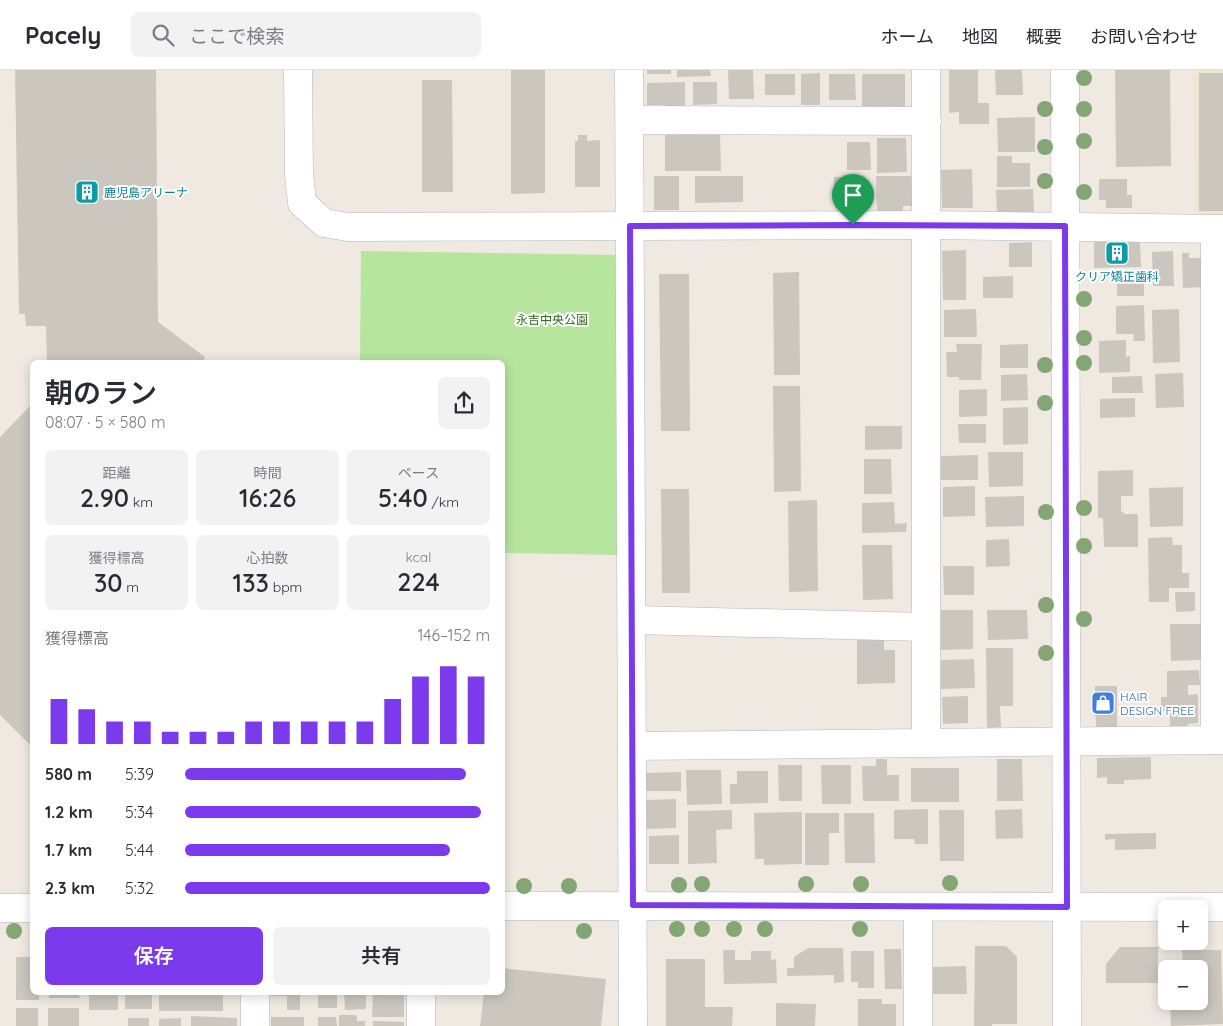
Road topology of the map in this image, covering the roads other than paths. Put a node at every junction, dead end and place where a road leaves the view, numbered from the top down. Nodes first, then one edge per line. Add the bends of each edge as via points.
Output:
1 (298, 70) edge
2 (629, 70) edge
3 (926, 70) edge
4 (1065, 70) edge
5 (630, 120) junction
6 (926, 122) junction
7 (927, 225) junction
8 (630, 226) junction
9 (1065, 226) junction
10 (1219, 229) edge
11 (632, 620) junction
12 (925, 627) junction
13 (1219, 740) edge
14 (1066, 741) junction
15 (926, 742) junction
16 (632, 746) junction
17 (633, 905) junction
18 (505, 906) edge
19 (918, 907) junction
20 (1067, 907) junction
21 (1223, 907) edge
22 (0, 908) edge
23 (30, 908) edge
24 (255, 995) edge
25 (421, 995) edge
26 (255, 1026) edge
27 (421, 1026) edge
28 (633, 1026) edge
29 (918, 1026) edge
30 (1067, 1026) edge

1 - 8 street via 302,203 324,222 348,227
2 - 5 street
3 - 6 street
4 - 9 street
5 - 6 street
5 - 8 street
6 - 7 street
7 - 8 street
7 - 9 street
7 - 12 street
8 - 11 street
9 - 10 street
9 - 14 street
10 - 13 street
11 - 12 street
11 - 16 street
12 - 15 street
13 - 14 street
14 - 15 street
14 - 20 street
15 - 16 street
16 - 17 street
17 - 18 street
17 - 19 street
17 - 28 street
19 - 20 street
19 - 29 street
20 - 21 street
20 - 30 street
22 - 23 street
24 - 26 street
25 - 27 street

